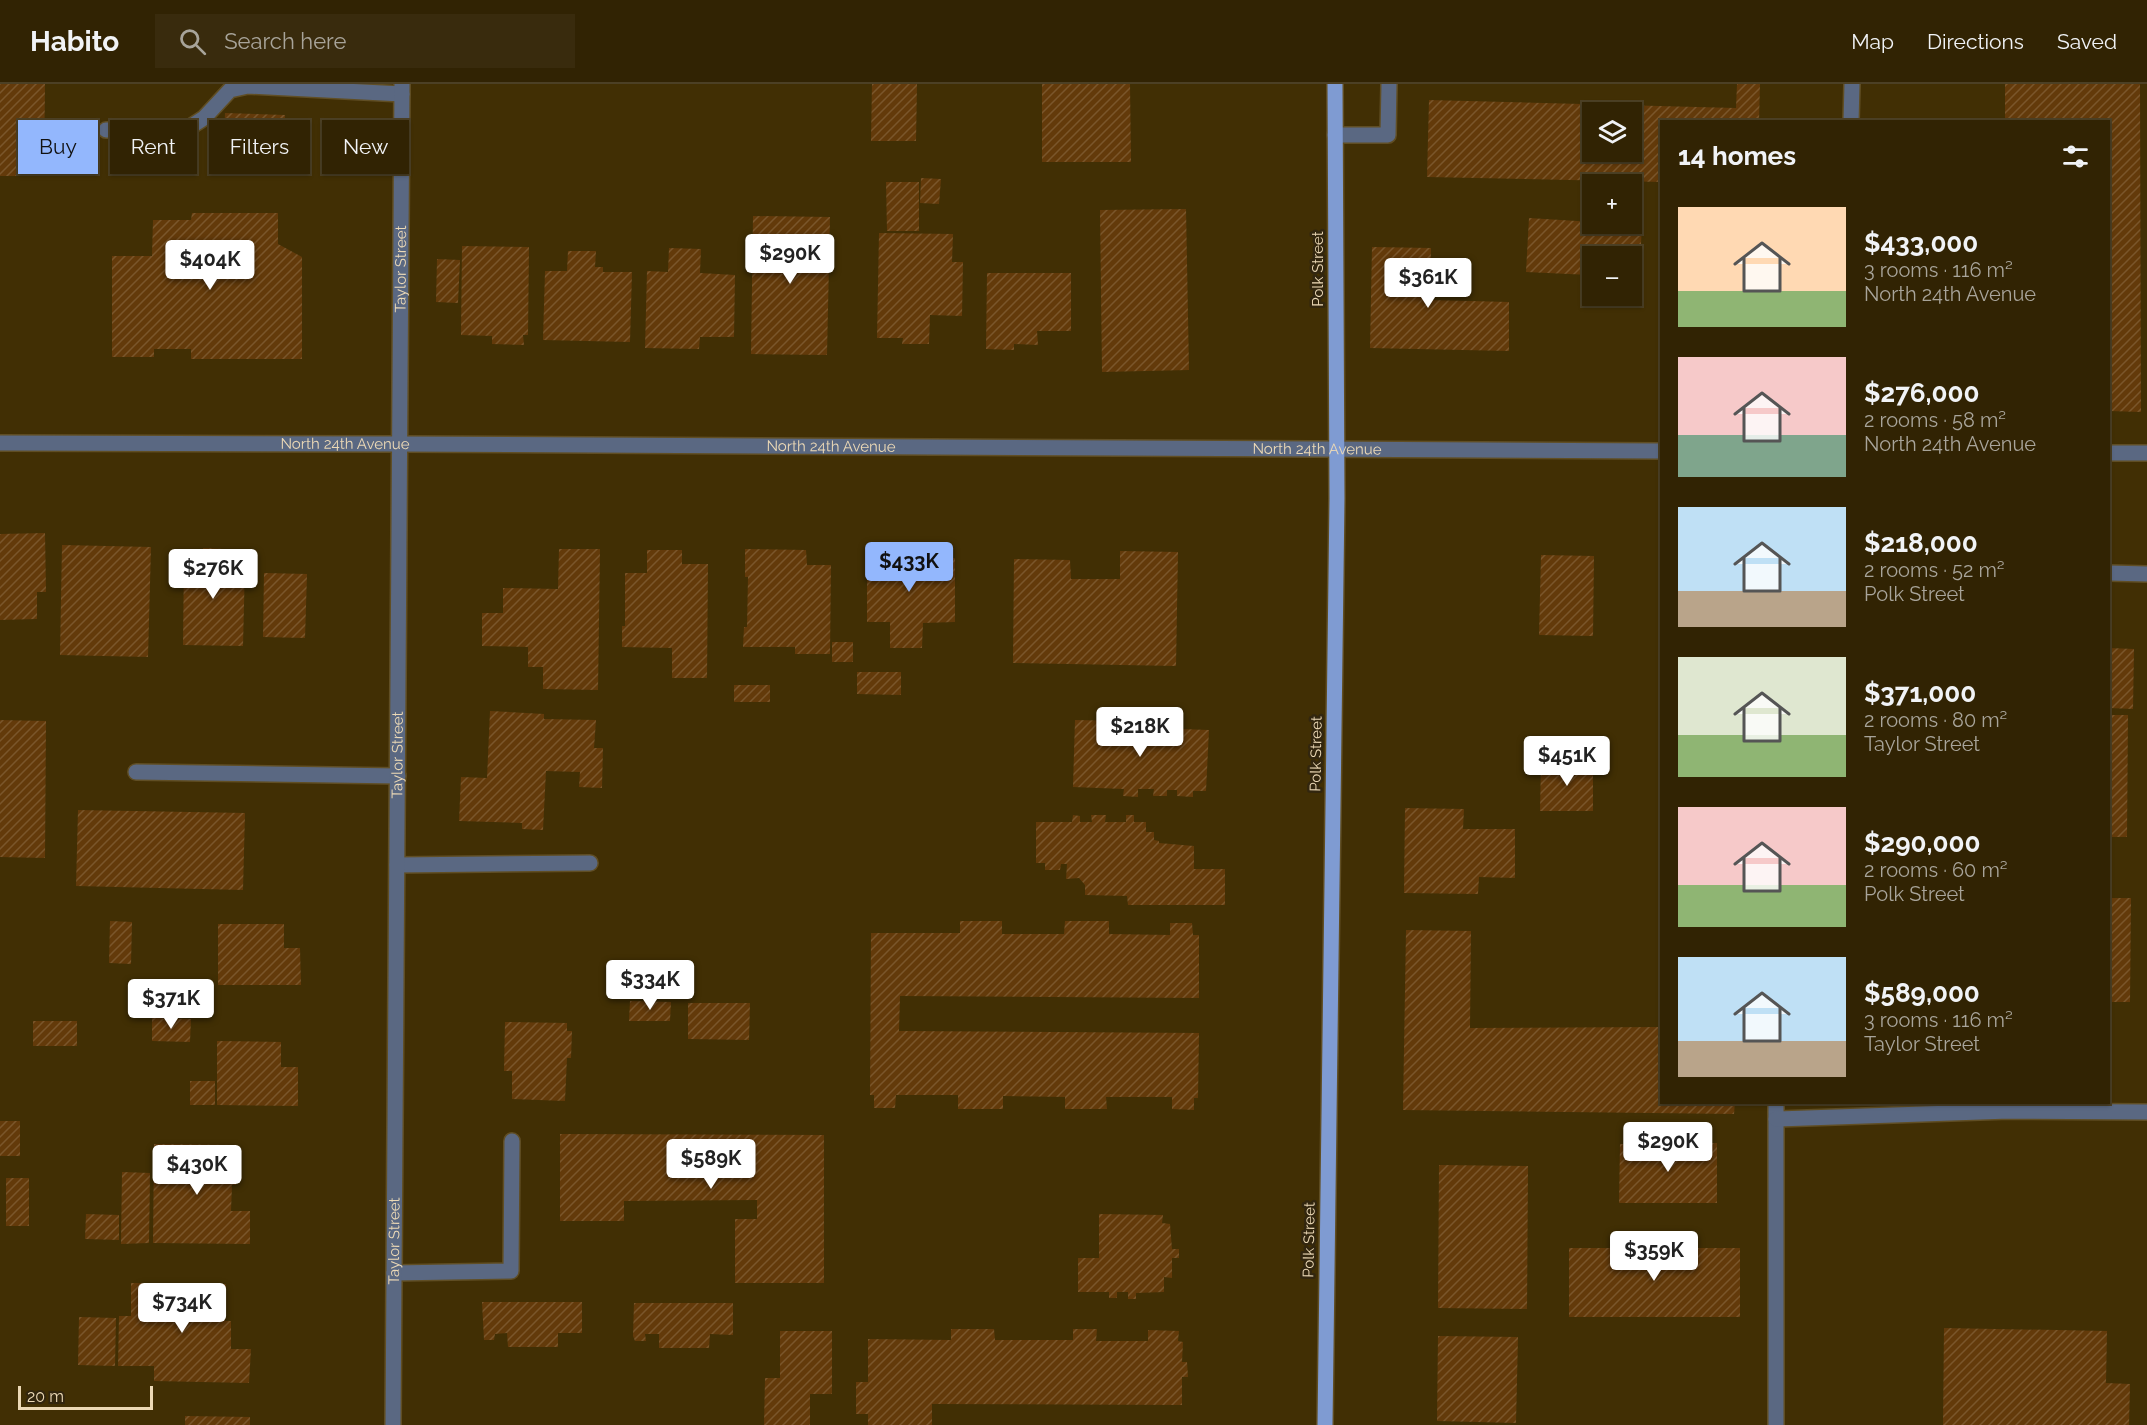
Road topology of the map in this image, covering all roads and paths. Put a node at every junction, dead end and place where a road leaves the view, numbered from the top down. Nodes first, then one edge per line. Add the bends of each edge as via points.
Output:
1 (1335, 84) edge
2 (1389, 84) edge
3 (1852, 84) edge
4 (402, 89) edge
5 (1851, 120) edge
6 (106, 130) dead end
7 (1335, 135) junction
8 (0, 443) edge
9 (400, 444) junction
10 (1337, 451) junction
11 (1660, 451) edge
12 (2110, 453) edge
13 (2147, 453) edge
14 (2110, 573) edge
15 (2147, 574) edge
16 (135, 772) dead end
17 (398, 776) junction
18 (590, 863) dead end
19 (397, 865) junction
20 (1776, 1104) edge
21 (2147, 1112) edge
22 (1776, 1119) junction
23 (512, 1141) dead end
24 (394, 1273) junction
25 (393, 1425) edge
26 (1325, 1425) edge
27 (1776, 1425) edge

1 - 7 main road, Polk Street
2 - 7 street via 1388,135
3 - 5 street
4 - 6 street via 248,86 230,90 204,118 187,129
4 - 9 street, Taylor Street
7 - 10 main road, Polk Street
8 - 9 street, North 24th Avenue
9 - 10 street, North 24th Avenue
9 - 17 street, Taylor Street
10 - 11 street, North 24th Avenue
10 - 26 main road, Polk Street
12 - 13 street
14 - 15 street
16 - 17 street
17 - 19 street, Taylor Street
18 - 19 street
19 - 24 street, Taylor Street
20 - 22 street
21 - 22 street via 2009,1111
22 - 27 street
23 - 24 street via 511,1272
24 - 25 street, Taylor Street

